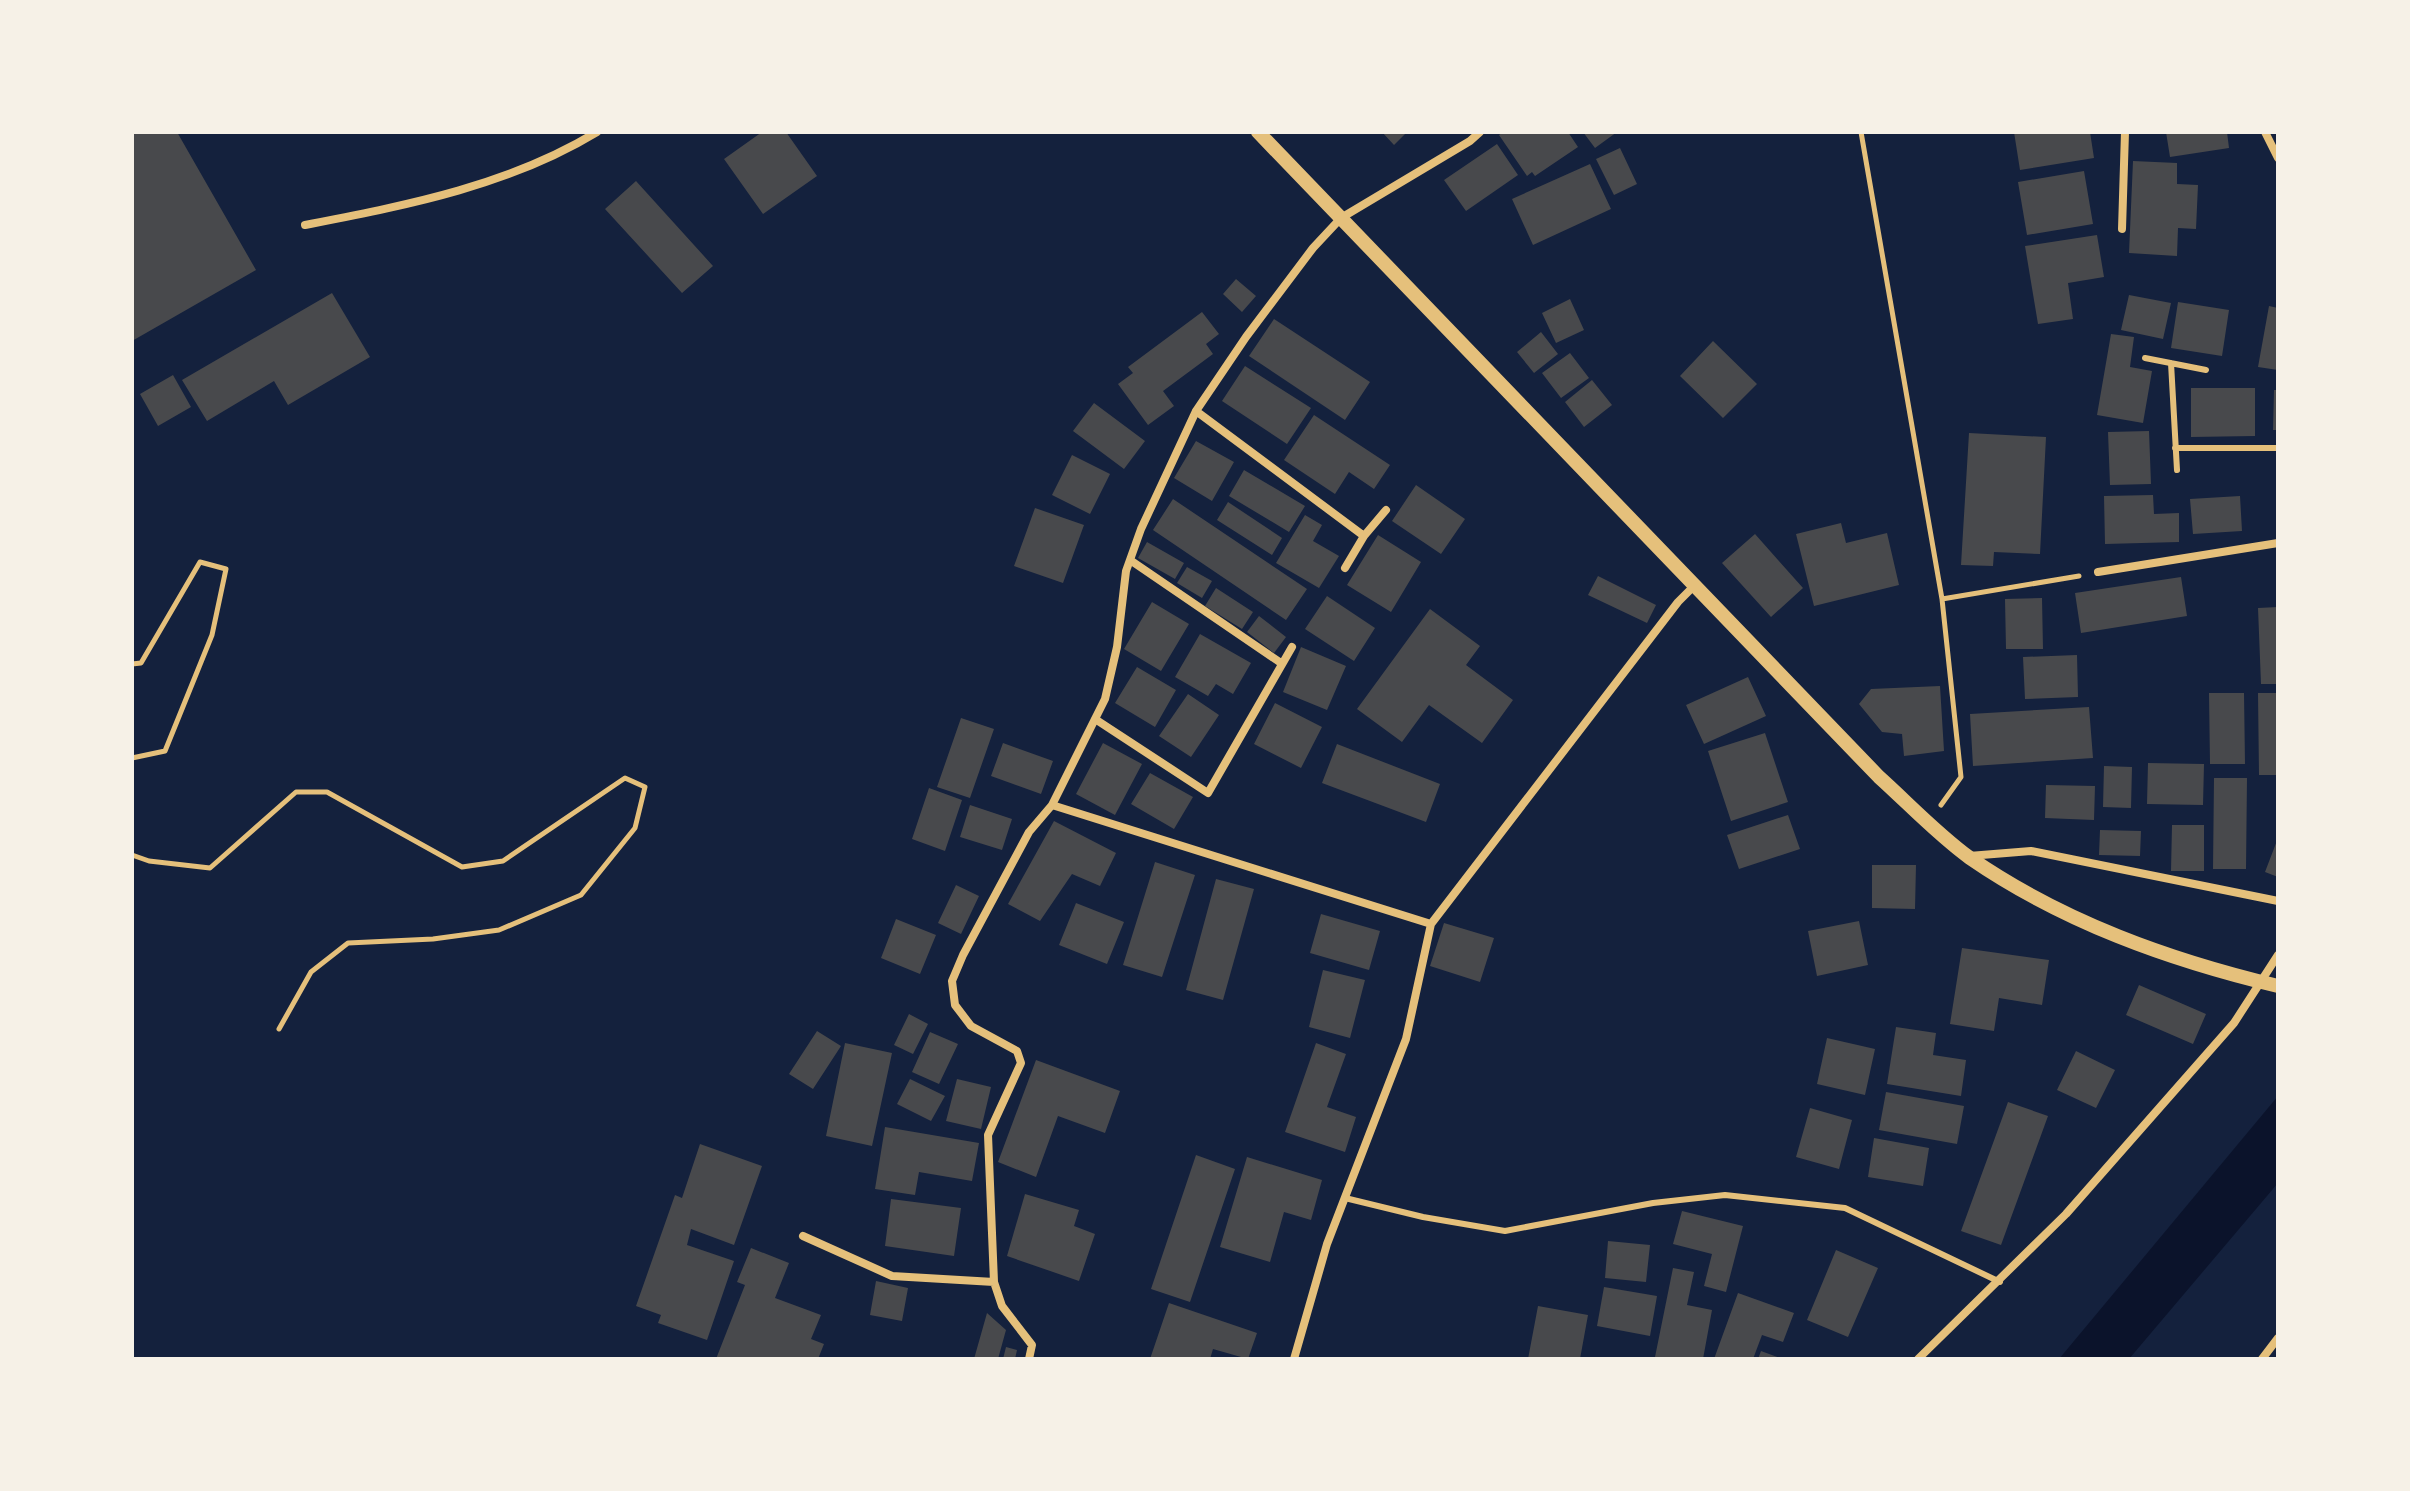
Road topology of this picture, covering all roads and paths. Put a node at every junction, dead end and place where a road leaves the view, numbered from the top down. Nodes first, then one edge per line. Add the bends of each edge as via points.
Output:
1 (597, 132) edge
2 (1258, 132) edge
3 (1480, 132) edge
4 (1861, 132) edge
5 (2125, 132) edge
6 (2265, 132) edge
7 (2278, 158) edge
8 (1341, 218) junction
9 (305, 225) dead end
10 (2122, 229) dead end
11 (2145, 358) dead end
12 (2171, 363) junction
13 (2206, 370) dead end
14 (1196, 411) junction
15 (2175, 448) junction
16 (2278, 448) edge
17 (2177, 470) dead end
18 (1386, 510) dead end
19 (1364, 536) junction
20 (2278, 543) edge
21 (1130, 560) junction
22 (1345, 568) dead end
23 (2098, 572) joint
24 (1695, 585) junction
25 (1942, 599) junction
26 (1292, 647) dead end
27 (1281, 663) junction
28 (132, 664) edge
29 (1095, 719) junction
30 (132, 758) edge
31 (1052, 805) junction
32 (1929, 822) junction
33 (132, 855) edge
34 (1969, 857) junction
35 (2278, 901) edge
36 (1431, 924) junction
37 (2278, 955) edge
38 (2259, 982) junction
39 (2278, 986) edge
40 (279, 1029) dead end
41 (1345, 1198) junction
42 (803, 1236) dead end
43 (994, 1282) junction
44 (2000, 1282) junction
45 (2278, 1338) edge
46 (1029, 1359) edge
47 (1294, 1359) edge
48 (1918, 1359) edge
49 (2262, 1359) edge

1 - 9 street via 507,177 414,204
2 - 8 street
3 - 8 street
4 - 25 path
5 - 10 street
6 - 7 street
8 - 14 street via 1246,337
8 - 24 street
11 - 12 lane
12 - 13 lane
12 - 15 lane
14 - 19 street
14 - 21 street
15 - 16 lane
15 - 17 lane
18 - 19 street
19 - 22 street
20 - 23 street
21 - 27 street
21 - 29 street via 1117,647
23 - 25 path
24 - 32 street
24 - 36 street
25 - 32 path via 1961,777
26 - 27 street
27 - 29 street via 1208,793
28 - 30 path via 141,663 200,562 226,569 212,635 165,751
29 - 31 street
31 - 36 street
31 - 43 street via 1029,832 952,981 955,1005 971,1026 1017,1051 1021,1063 988,1135
32 - 34 street
33 - 40 path via 210,868 296,792 327,792 462,867 503,861 625,778 645,787 635,828 581,895 499,930 348,943 311,972
34 - 35 street via 2031,851
34 - 38 street via 2057,911 2141,946
36 - 41 street via 1406,1039
37 - 38 street
38 - 39 street
38 - 44 street via 2234,1023
41 - 44 lane via 1505,1231 1725,1195 1845,1208
41 - 47 street
42 - 43 street via 892,1276
43 - 46 street via 1002,1306 1032,1345
44 - 48 street
45 - 49 street

